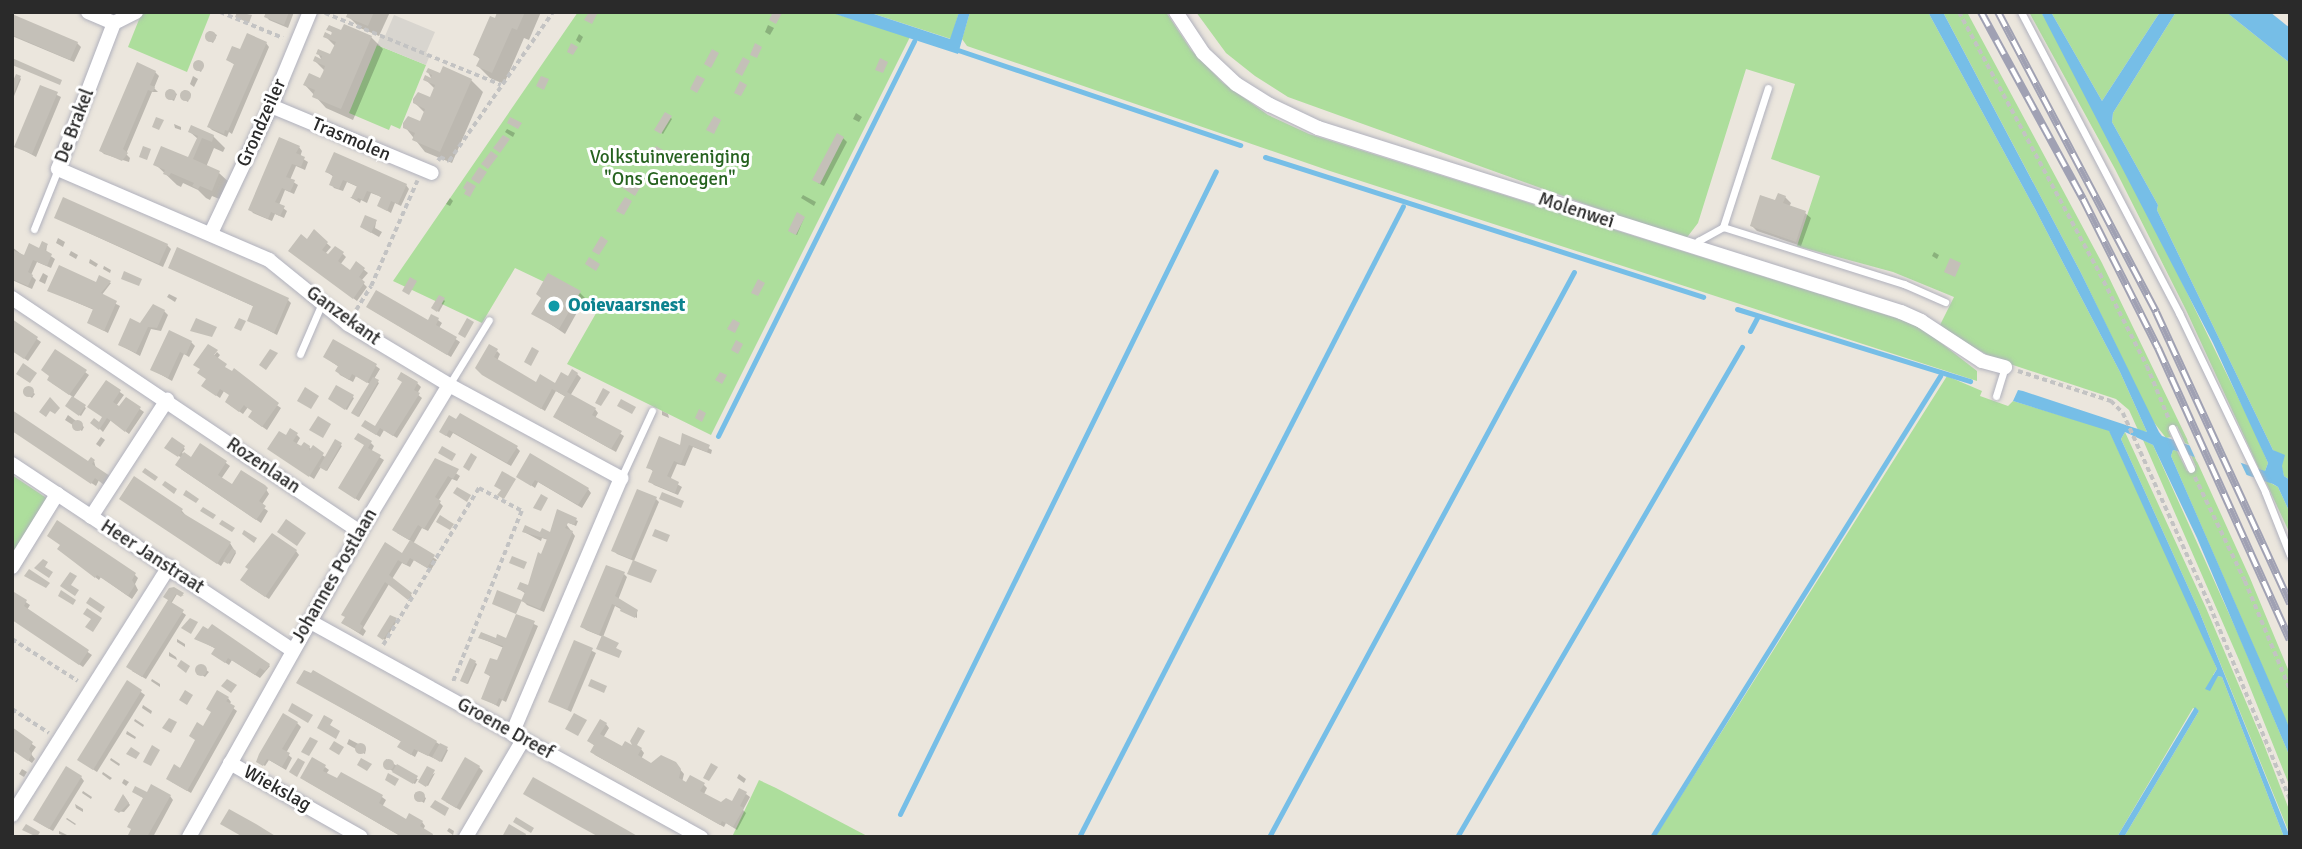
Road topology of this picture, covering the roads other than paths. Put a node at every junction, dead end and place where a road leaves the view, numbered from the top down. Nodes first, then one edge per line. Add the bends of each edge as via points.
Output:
1 (88, 12) edge
2 (136, 12) edge
3 (310, 12) edge
4 (1176, 12) edge
5 (2021, 12) edge
6 (114, 23) junction
7 (1768, 88) dead end
8 (271, 106) junction
9 (58, 169) junction
10 (432, 173) dead end
11 (1723, 228) junction
12 (34, 229) dead end
13 (211, 233) junction
14 (1692, 248) junction
15 (12, 298) edge
16 (1945, 302) dead end
17 (321, 303) junction
18 (489, 320) dead end
19 (300, 354) dead end
20 (2006, 367) joint
21 (449, 385) junction
22 (1996, 396) dead end
23 (167, 400) junction
24 (652, 411) dead end
25 (2172, 428) road end
26 (12, 464) edge
27 (2191, 469) road end
28 (621, 478) junction
29 (57, 495) junction
30 (91, 517) junction
31 (360, 532) junction
32 (2290, 555) edge
33 (12, 567) edge
34 (169, 567) junction
35 (309, 621) junction
36 (292, 650) junction
37 (517, 737) junction
38 (230, 763) junction
39 (12, 815) edge
40 (188, 837) edge
41 (361, 837) edge
42 (466, 837) edge
43 (701, 837) edge

1 - 6 street
2 - 6 street
3 - 8 street, Grondzeiler
4 - 14 street, Molenwei via 1203,53 1236,85 1318,128
5 - 32 lane via 2143,241 2246,451
6 - 9 street, De Brakel
7 - 11 lane
8 - 10 street, Trasmolen
8 - 13 street, Grondzeiler
9 - 12 lane, De Brakel
9 - 13 street, Ganzekant
11 - 14 lane
11 - 16 lane via 1904,284
13 - 17 street, Ganzekant via 270,260
14 - 20 street, Molenwei via 1901,312 1982,361
15 - 23 street, Rozenlaan
17 - 19 lane
17 - 21 street, Ganzekant
18 - 21 lane, Johannes Postlaan
20 - 22 lane
21 - 28 street, Ganzekant
21 - 31 street, Johannes Postlaan
23 - 30 street
23 - 31 street, Rozenlaan
24 - 28 lane
25 - 27 lane
26 - 29 street, Heer Janstraat
28 - 37 street
29 - 30 street, Heer Janstraat
29 - 33 street
30 - 34 street, Heer Janstraat
31 - 35 street, Johannes Postlaan
34 - 36 street, Heer Janstraat
34 - 39 street
35 - 36 street, Johannes Postlaan
35 - 37 street, Groene Dreef
36 - 38 street, Johannes Postlaan
37 - 42 street
37 - 43 street, Groene Dreef
38 - 40 street, Johannes Postlaan
38 - 41 street, Wiekslag

